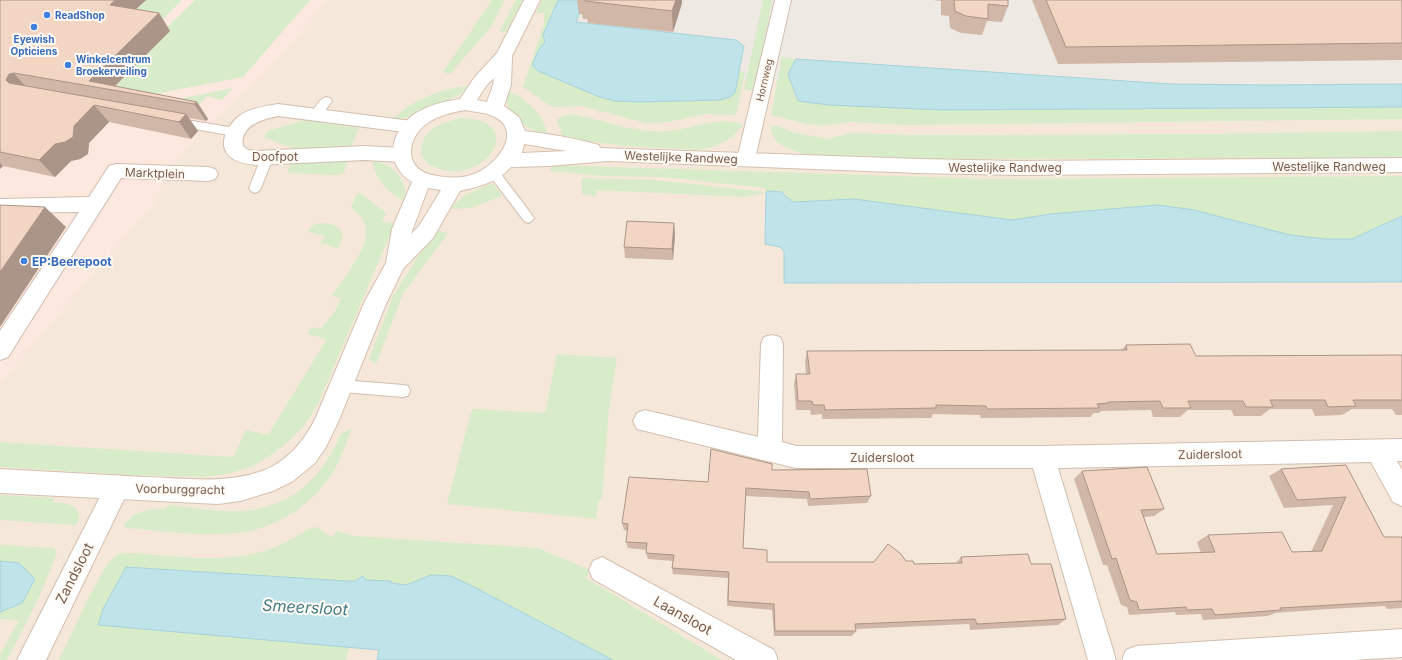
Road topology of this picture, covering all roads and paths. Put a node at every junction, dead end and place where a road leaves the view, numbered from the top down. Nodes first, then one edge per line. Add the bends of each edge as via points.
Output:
1 (532, 0) edge
2 (783, 0) edge
3 (504, 56) junction
4 (466, 104) junction
5 (494, 108) junction
6 (165, 120) edge
7 (412, 127) junction
8 (235, 132) junction
9 (517, 137) junction
10 (608, 154) junction
11 (401, 156) junction
12 (267, 158) junction
13 (746, 159) junction
14 (508, 160) junction
15 (1402, 166) edge
16 (494, 173) junction
17 (208, 174) dead end
18 (422, 180) junction
19 (454, 185) junction
20 (255, 188) dead end
21 (95, 204) junction
22 (0, 206) edge
23 (528, 218) dead end
24 (396, 263) junction
25 (772, 344) dead end
26 (0, 350) edge
27 (342, 386) junction
28 (403, 391) dead end
29 (645, 421) dead end
30 (1377, 450) junction
31 (1402, 450) edge
32 (770, 451) junction
33 (1042, 457) junction
34 (0, 481) edge
35 (118, 487) junction
36 (1402, 494) edge
37 (602, 570) dead end
38 (1402, 643) edge
39 (31, 660) edge
40 (764, 660) edge
41 (1102, 660) edge
42 (1136, 660) edge

1 - 3 street
2 - 13 street, Hornweg
3 - 4 street via 480,82
3 - 5 street via 502,85
4 - 5 street
4 - 7 street via 436,111
5 - 9 street via 511,120 516,128
6 - 8 lane
7 - 8 street via 321,108 266,112 248,119
7 - 11 street via 404,141
8 - 12 street, Doofpot via 232,140 237,152 244,156
9 - 10 street, Westelijke Randweg via 554,141
9 - 14 street via 514,152
10 - 13 street, Westelijke Randweg
10 - 14 street, Westelijke Randweg via 549,160
11 - 12 street, Doofpot via 365,154
11 - 18 street via 405,165
12 - 20 lane
13 - 15 street, Westelijke Randweg via 1021,168
14 - 16 street
16 - 19 street via 475,181
16 - 23 lane
17 - 21 street, Marktplein via 116,171
18 - 19 street
18 - 24 street, Voorburggracht via 402,229
19 - 24 street, Voorburggracht via 426,232
21 - 22 street
21 - 26 street, Marktplein
24 - 27 street, Voorburggracht via 375,304
25 - 32 street
27 - 28 lane
27 - 35 street, Voorburggracht via 318,439 306,455 284,473 264,483 240,490 218,492
29 - 32 street, Zuidersloot
30 - 31 street, Zuidersloot
30 - 33 street, Zuidersloot
30 - 36 street
32 - 33 street, Zuidersloot via 796,457
33 - 41 street
34 - 35 street, Voorburggracht
35 - 39 street, Zandsloot
37 - 40 street, Laansloot
38 - 42 street

